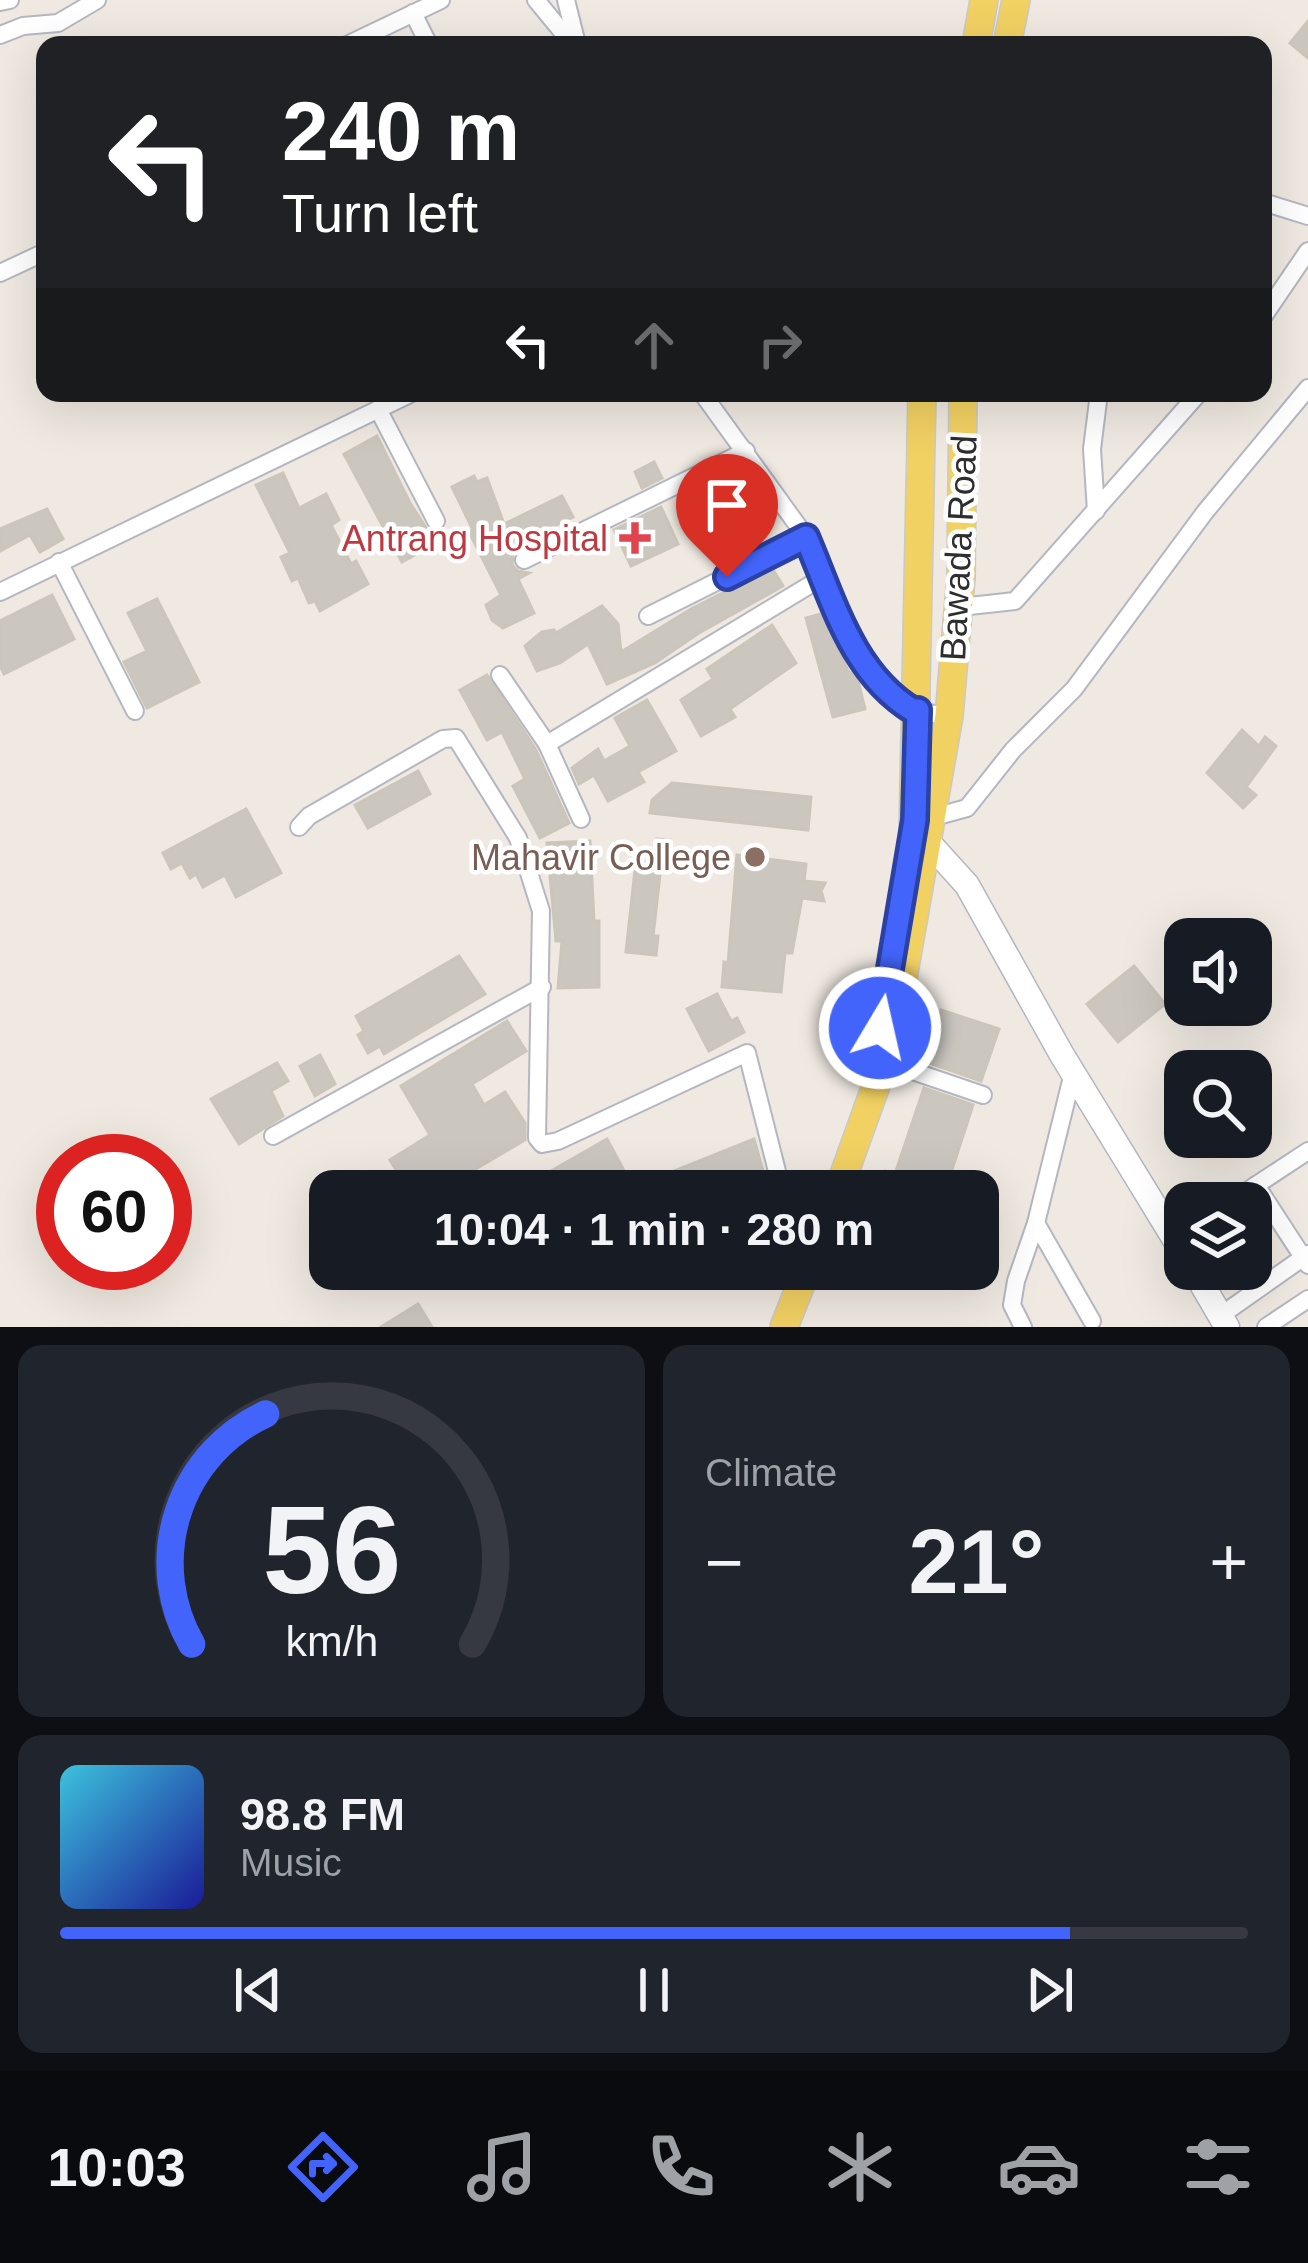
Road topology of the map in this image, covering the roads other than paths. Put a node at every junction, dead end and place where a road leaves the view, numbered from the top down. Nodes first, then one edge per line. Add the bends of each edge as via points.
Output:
1 (10, 0) edge
2 (97, 0) edge
3 (441, 0) edge
4 (536, 0) edge
5 (566, 0) edge
6 (984, 0) edge
7 (1016, 0) edge
8 (0, 2) edge
9 (413, 14) junction
10 (0, 35) edge
11 (366, 36) edge
12 (424, 36) edge
13 (567, 36) edge
14 (573, 36) edge
15 (978, 36) edge
16 (1009, 36) edge
17 (1272, 205) edge
18 (1308, 216) edge
19 (1308, 251) edge
20 (36, 256) edge
21 (0, 273) edge
22 (1272, 304) edge
23 (1308, 388) edge
24 (393, 402) edge
25 (709, 402) edge
26 (922, 402) edge
27 (964, 402) edge
28 (1098, 402) edge
29 (1191, 402) edge
30 (377, 410) junction
31 (746, 451) junction
32 (1096, 511) junction
33 (436, 521) dead end
34 (806, 537) junction
35 (524, 560) dead end
36 (59, 562) junction
37 (823, 577) junction
38 (0, 592) edge
39 (960, 607) junction
40 (648, 616) dead end
41 (500, 676) dead end
42 (918, 710) junction
43 (135, 711) dead end
44 (949, 716) junction
45 (547, 744) junction
46 (581, 819) dead end
47 (299, 827) dead end
48 (922, 828) junction
49 (542, 987) junction
50 (886, 1062) junction
51 (1072, 1073) junction
52 (983, 1095) dead end
53 (273, 1136) dead end
54 (1308, 1151) edge
55 (777, 1170) edge
56 (841, 1170) edge
57 (843, 1170) edge
58 (1261, 1182) edge
59 (1272, 1209) edge
60 (1164, 1214) edge
61 (1036, 1223) junction
62 (1306, 1259) edge
63 (802, 1290) edge
64 (1205, 1290) edge
65 (1308, 1299) edge
66 (1092, 1321) dead end
67 (1223, 1321) edge
68 (788, 1327) edge
69 (1023, 1327) edge
70 (1266, 1327) edge

1 - 8 street
2 - 10 street via 58,23
3 - 9 street
4 - 13 street
5 - 14 street
6 - 15 main road
7 - 16 main road
9 - 11 street
9 - 12 street
17 - 18 street
19 - 22 street
20 - 21 street
23 - 48 street via 1204,512 1074,689 968,808
24 - 30 street
25 - 31 street
26 - 42 main road
27 - 39 main road, Bawada Road
28 - 32 street
29 - 32 street
30 - 33 street
30 - 36 street
31 - 34 street
31 - 35 street
32 - 39 street via 1015,601
34 - 37 street
34 - 40 street
36 - 38 street
36 - 43 street
37 - 42 street via 856,657 887,694
37 - 45 street
39 - 44 main road, Bawada Road
41 - 45 street
42 - 44 street
42 - 48 main road
44 - 48 main road, Bawada Road
45 - 46 street
47 - 49 street via 456,738 518,838 541,911
48 - 50 main road, Bawada Road
48 - 51 street via 986,915
48 - 56 main road via 879,1041
49 - 53 street
49 - 55 street via 542,1144 747,1053
50 - 52 street
50 - 57 main road, Bawada Road
51 - 60 street
51 - 61 street
54 - 58 street
59 - 62 street
61 - 66 street
61 - 69 street via 1012,1305
62 - 67 street
63 - 68 main road
64 - 67 street
65 - 70 street

